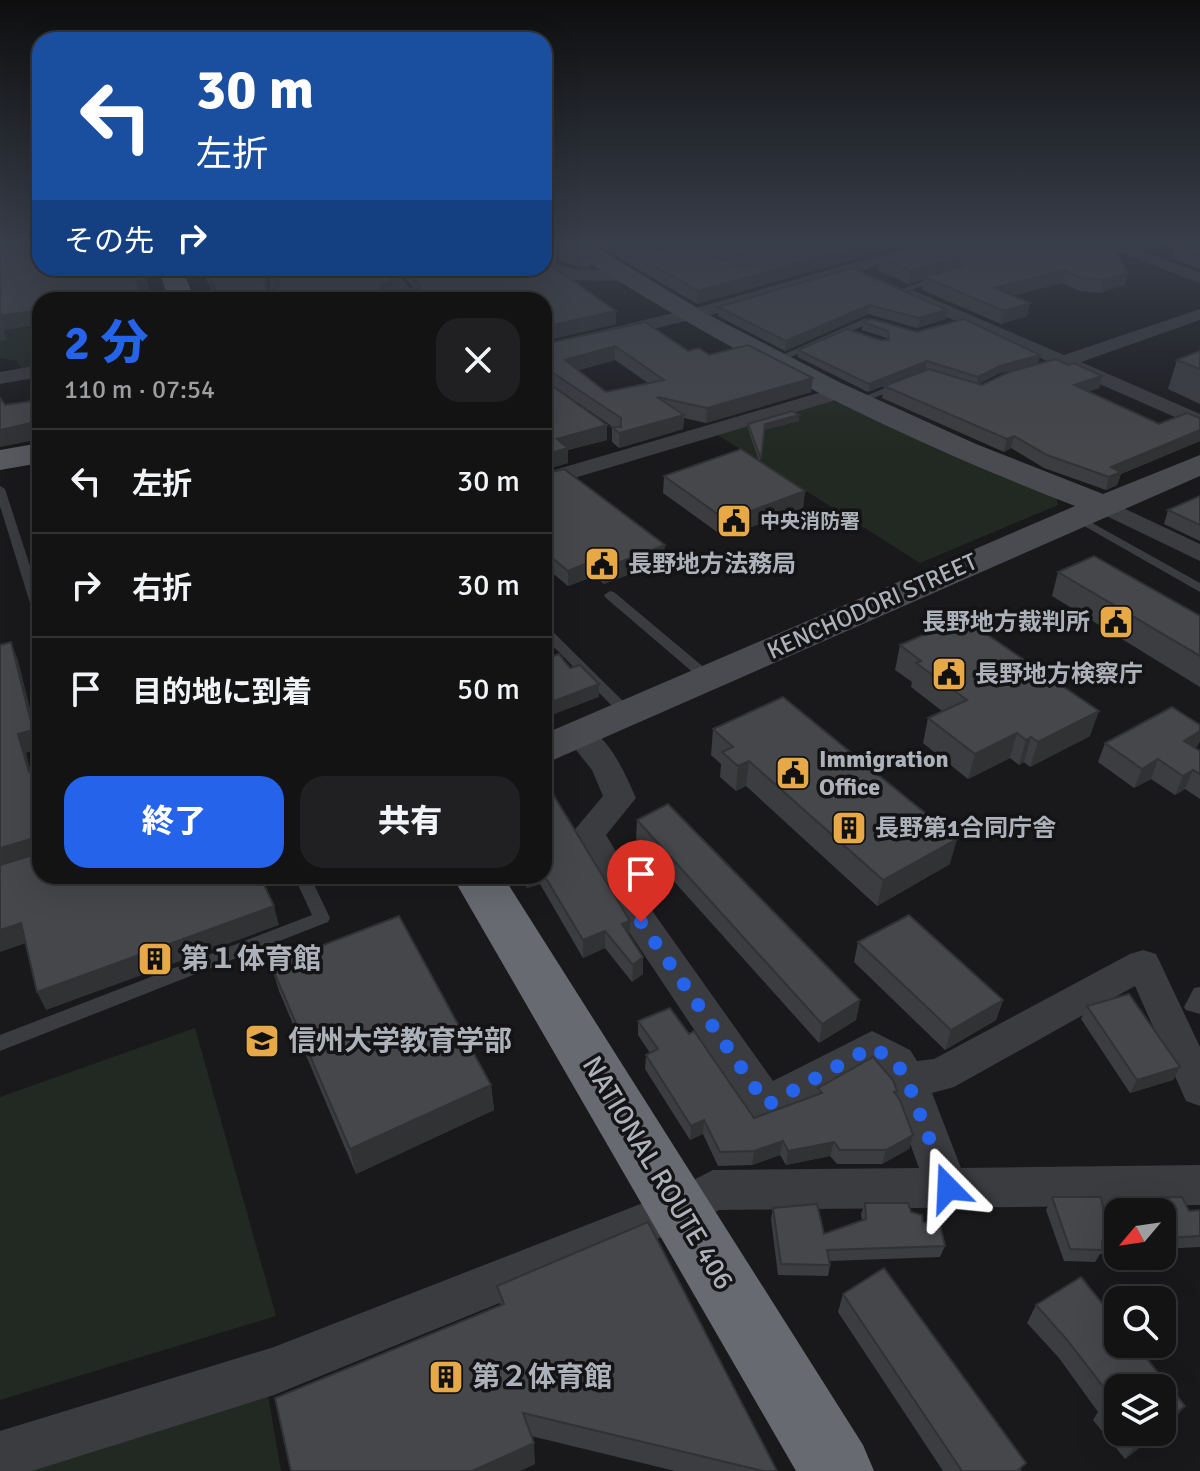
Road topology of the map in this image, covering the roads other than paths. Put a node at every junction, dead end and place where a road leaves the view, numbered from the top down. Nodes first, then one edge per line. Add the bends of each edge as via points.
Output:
1 (682, 312) edge
2 (700, 312) edge
3 (942, 312) edge
4 (1200, 314) edge
5 (688, 315) junction
6 (893, 327) edge
7 (846, 330) junction
8 (858, 335) edge
9 (552, 348) edge
10 (776, 360) junction
11 (1065, 361) junction
12 (1040, 368) edge
13 (32, 372) edge
14 (0, 378) edge
15 (913, 380) edge
16 (848, 397) junction
17 (1200, 422) edge
18 (32, 454) edge
19 (0, 460) edge
20 (1200, 464) edge
21 (552, 478) edge
22 (0, 489) edge
23 (1089, 511) junction
24 (1200, 554) edge
25 (1200, 588) edge
26 (32, 591) edge
27 (610, 595) dead end
28 (552, 638) edge
29 (708, 678) junction
30 (627, 713) junction
31 (579, 735) junction
32 (552, 747) edge
33 (306, 884) edge
34 (482, 884) edge
35 (0, 1043) edge
36 (907, 1080) junction
37 (1200, 1089) edge
38 (1200, 1185) edge
39 (948, 1188) junction
40 (681, 1209) junction
41 (0, 1456) edge
42 (837, 1471) edge

1 - 5 street
2 - 5 street
3 - 11 street
4 - 11 street
5 - 9 street
5 - 10 street
6 - 7 lane via 869,320
7 - 8 lane
7 - 10 lane
10 - 16 street
11 - 12 lane
11 - 17 street
13 - 14 street
15 - 16 lane
16 - 21 street
16 - 23 street via 1054,487
18 - 19 main road
20 - 23 street, KENCHODORI STREET
22 - 26 lane
23 - 24 street
23 - 25 lane
23 - 29 street, KENCHODORI STREET
27 - 29 lane
28 - 30 lane
29 - 30 street, KENCHODORI STREET
30 - 31 street, KENCHODORI STREET
31 - 32 street, KENCHODORI STREET
31 - 36 street via 606,766 620,798 588,833 641,922 767,1105 872,1047 896,1062
33 - 35 lane via 322,918
34 - 40 highway, NATIONAL ROUTE 406
36 - 37 street via 940,1075 1143,964
36 - 39 street
38 - 39 street
39 - 40 street via 713,1190
40 - 41 street via 274,1371
40 - 42 highway, NATIONAL ROUTE 406

